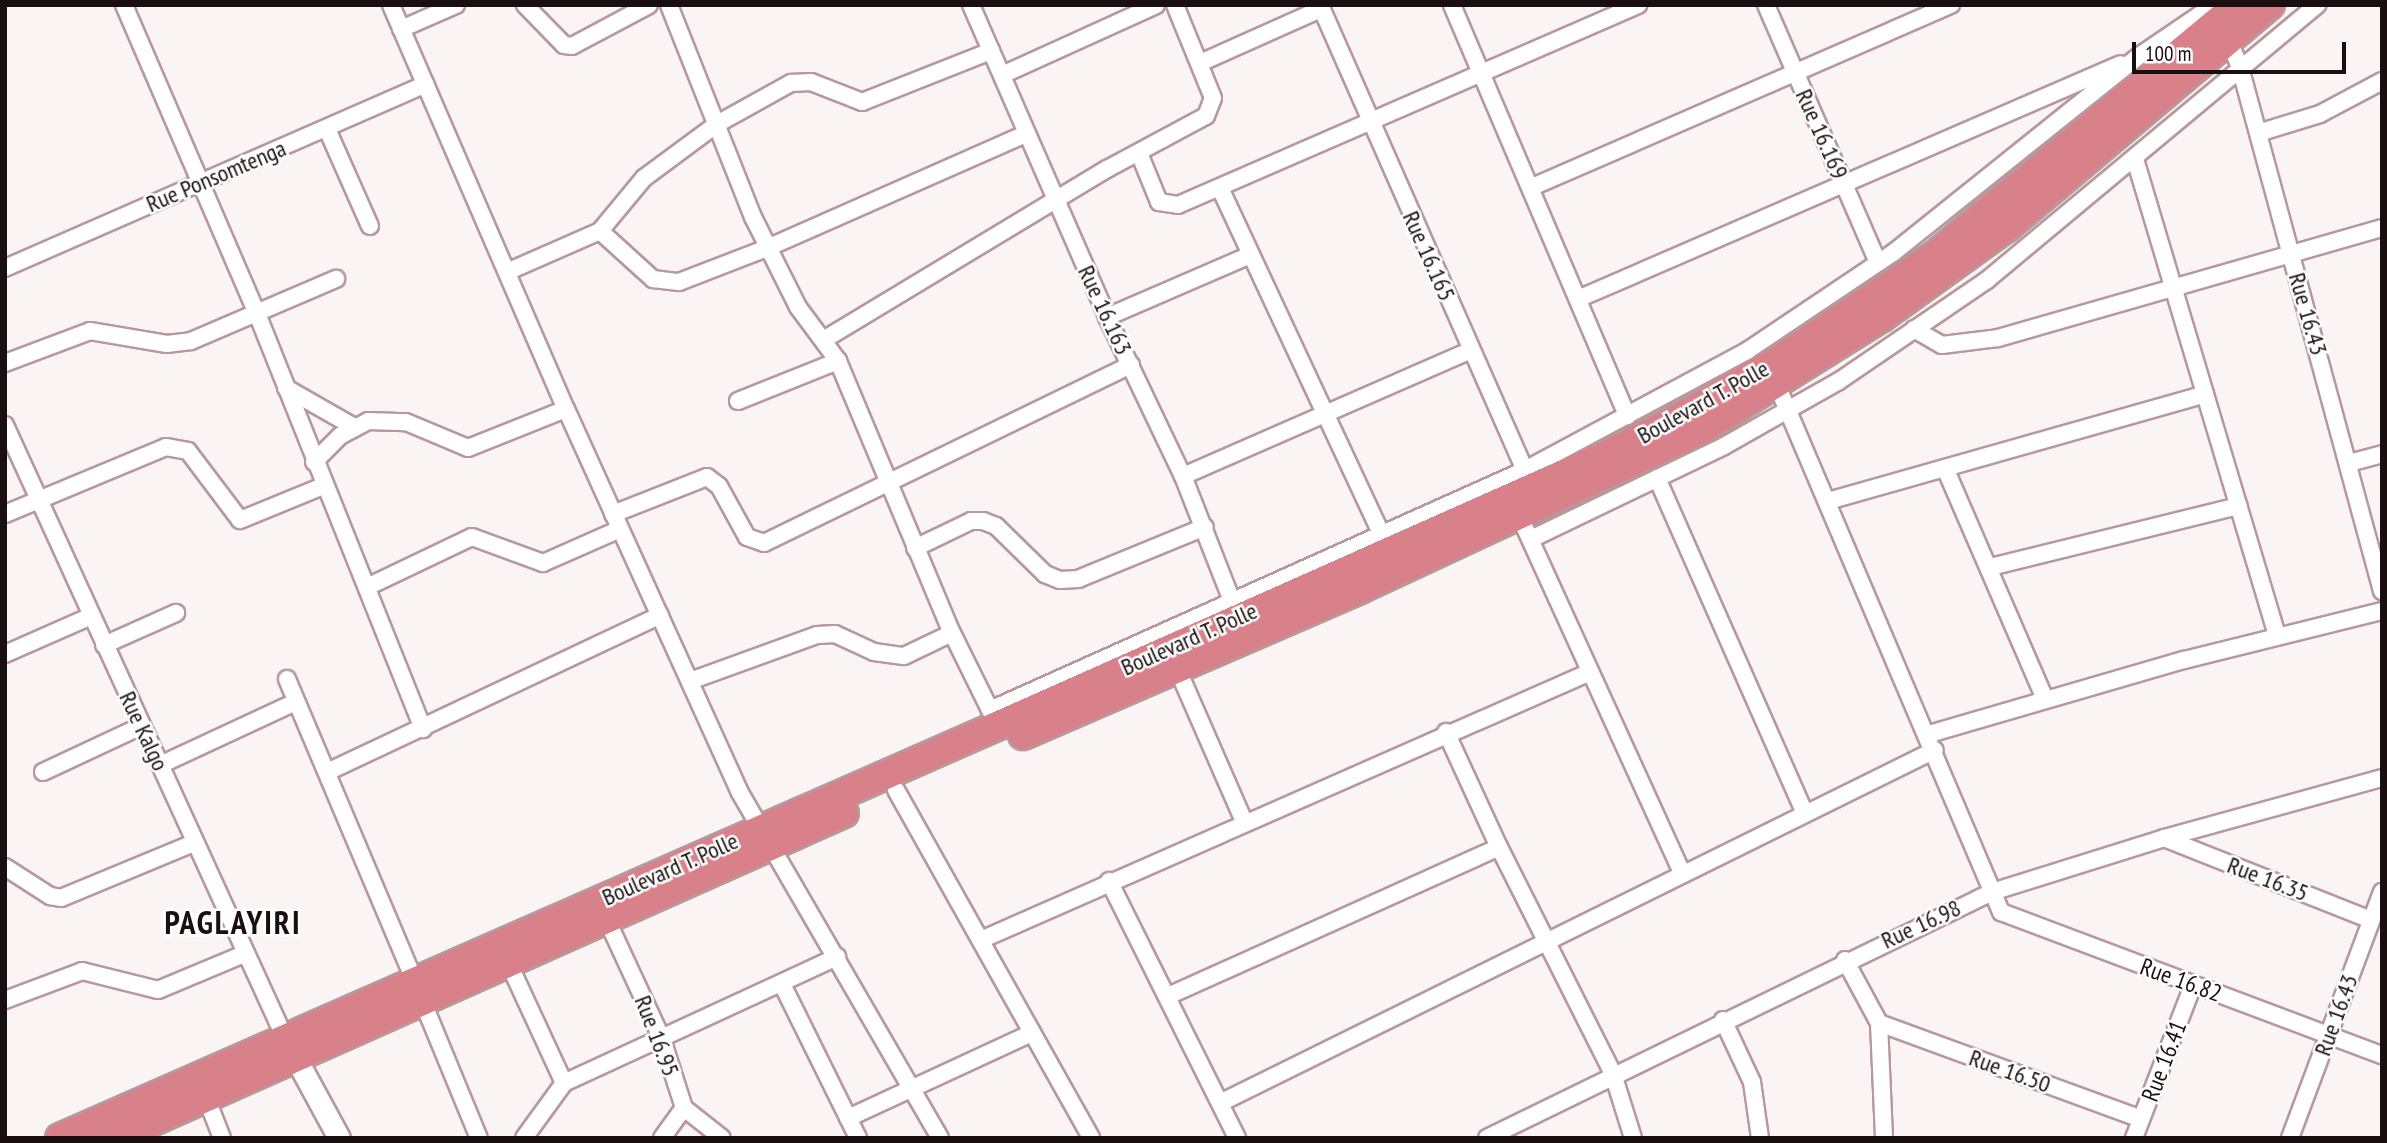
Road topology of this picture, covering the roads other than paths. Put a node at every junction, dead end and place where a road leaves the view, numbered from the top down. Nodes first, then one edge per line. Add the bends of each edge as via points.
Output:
1 (124, 5) edge
2 (391, 5) edge
3 (456, 5) edge
4 (526, 5) edge
5 (649, 5) edge
6 (669, 5) edge
7 (971, 5) edge
8 (1156, 5) edge
9 (1175, 5) edge
10 (1452, 5) edge
11 (1638, 5) edge
12 (1766, 5) edge
13 (1951, 5) edge
14 (2270, 5) edge
15 (2317, 5) edge
16 (1321, 7) edge
17 (2221, 16) edge
18 (401, 29) junction
19 (991, 51) junction
20 (2139, 56) junction
21 (1200, 63) junction
22 (2240, 67) junction
23 (1795, 73) junction
24 (1002, 75) junction
25 (1482, 75) junction
26 (2382, 81) edge
27 (426, 84) junction
28 (717, 124) junction
29 (1370, 125) junction
30 (327, 129) junction
31 (2258, 132) junction
32 (1026, 134) junction
33 (1139, 153) junction
34 (2135, 159) junction
35 (201, 183) junction
36 (1844, 184) junction
37 (1532, 187) junction
38 (1220, 188) junction
39 (1055, 201) junction
40 (370, 226) dead end
41 (2382, 228) edge
42 (600, 231) junction
43 (767, 248) junction
44 (1250, 255) junction
45 (2291, 255) junction
46 (1878, 262) junction
47 (5, 268) edge
48 (509, 271) junction
49 (336, 279) dead end
50 (2176, 288) junction
51 (1580, 298) junction
52 (258, 316) junction
53 (1107, 317) junction
54 (1914, 329) junction
55 (825, 339) junction
56 (1471, 350) junction
57 (838, 361) junction
58 (5, 363) edge
59 (1131, 365) junction
60 (1777, 385) junction
61 (286, 388) junction
62 (2206, 394) junction
63 (738, 401) dead end
64 (566, 410) junction
65 (1789, 411) junction
66 (1325, 414) junction
67 (1627, 416) junction
68 (5, 425) edge
69 (355, 427) junction
70 (2382, 454) edge
71 (314, 462) junction
72 (2349, 463) junction
73 (1945, 468) junction
74 (1184, 476) junction
75 (1657, 478) junction
76 (888, 482) junction
77 (323, 486) junction
78 (39, 501) junction
79 (1828, 501) junction
80 (1530, 503) junction
81 (2239, 506) junction
82 (5, 514) edge
83 (616, 521) junction
84 (1205, 527) junction
85 (1381, 534) junction
86 (915, 548) junction
87 (1990, 567) junction
88 (367, 587) junction
89 (2382, 591) edge
90 (2382, 611) edge
91 (176, 613) dead end
92 (660, 615) junction
93 (91, 616) junction
94 (1239, 618) junction
95 (952, 634) junction
96 (2277, 636) junction
97 (104, 645) junction
98 (5, 654) edge
99 (1177, 668) junction
100 (1590, 672) junction
101 (287, 679) dead end
102 (690, 681) junction
103 (2045, 699) junction
104 (296, 702) junction
105 (994, 718) junction
106 (141, 726) junction
107 (423, 729) junction
108 (1446, 732) junction
109 (1929, 734) junction
110 (1935, 750) junction
111 (160, 765) junction
112 (43, 772) dead end
113 (327, 772) junction
114 (2382, 778) edge
115 (897, 790) junction
116 (1804, 811) junction
117 (1244, 821) junction
118 (766, 838) junction
119 (2164, 838) junction
120 (194, 843) junction
121 (1499, 848) junction
122 (5, 867) edge
123 (1681, 871) junction
124 (1109, 881) junction
125 (1992, 892) junction
126 (2382, 892) edge
127 (607, 920) junction
128 (2371, 920) junction
129 (983, 939) junction
130 (1544, 940) junction
131 (244, 954) junction
132 (837, 957) junction
133 (1844, 960) junction
134 (509, 964) junction
135 (782, 985) junction
136 (2193, 985) junction
137 (418, 990) junction
138 (1168, 996) junction
139 (5, 1000) edge
140 (1723, 1020) junction
141 (1879, 1023) junction
142 (1032, 1033) junction
143 (2328, 1035) junction
144 (662, 1039) junction
145 (290, 1046) junction
146 (2382, 1055) edge
147 (1613, 1074) junction
148 (565, 1083) junction
149 (912, 1089) junction
150 (206, 1097) junction
151 (1220, 1102) junction
152 (684, 1108) junction
153 (848, 1118) junction
154 (2141, 1119) junction
155 (1505, 1133) edge
156 (60, 1138) edge
157 (115, 1138) edge
158 (222, 1138) edge
159 (339, 1138) edge
160 (479, 1138) edge
161 (524, 1138) edge
162 (662, 1138) edge
163 (722, 1138) edge
164 (858, 1138) edge
165 (940, 1138) edge
166 (1091, 1138) edge
167 (1237, 1138) edge
168 (1487, 1138) edge
169 (1633, 1138) edge
170 (1760, 1138) edge
171 (1884, 1138) edge
172 (2134, 1138) edge
173 (2290, 1138) edge

1 - 35 street
2 - 18 street
3 - 18 street
4 - 5 street via 559,40 572,46
6 - 28 street
7 - 19 street, Rue 16.163
8 - 24 street
9 - 21 street
10 - 25 street
11 - 25 street
12 - 23 street, Rue 16.169
13 - 23 street
14 - 17 highway, Boulevard T. Polle
15 - 22 street
16 - 21 street
16 - 29 street, Rue 16.165
17 - 20 street
17 - 22 street, Rue 16.43
17 - 60 highway, Boulevard T. Polle via 2007,227
17 - 80 highway, Boulevard T. Polle via 1984,218 1880,294 1690,412
18 - 27 street
19 - 24 street, Rue 16.163
19 - 28 street via 862,102 811,82 791,83
20 - 36 street
20 - 46 street
21 - 33 street via 1212,107 1206,116
22 - 31 street, Rue 16.43
22 - 34 street
23 - 36 street, Rue 16.169
23 - 37 street
24 - 32 street, Rue 16.163
25 - 29 street
25 - 37 street
26 - 31 street via 2320,114
27 - 30 street, Rue Ponsomtenga
27 - 48 street
28 - 42 street via 638,183
28 - 43 street
29 - 38 street
29 - 56 street, Rue 16.165
30 - 35 street, Rue Ponsomtenga
30 - 40 street
31 - 45 street, Rue 16.43
32 - 39 street, Rue 16.163
32 - 43 street
33 - 38 street via 1159,202 1168,206
33 - 39 street
34 - 50 street
34 - 54 street via 1987,280
35 - 47 street, Rue Ponsomtenga
35 - 52 street
36 - 46 street, Rue 16.169
36 - 51 street
37 - 51 street
38 - 44 street
39 - 53 street, Rue 16.163
39 - 55 street
41 - 45 street
42 - 43 street via 653,279 665,283
42 - 48 street
43 - 55 street via 798,307
44 - 53 street
44 - 66 street
45 - 50 street
45 - 72 street, Rue 16.43
46 - 67 street via 1747,351
48 - 64 street
49 - 52 street
50 - 54 street via 1965,344 1942,345
50 - 62 street
51 - 67 street
52 - 58 street via 191,341 167,344 90,331
52 - 61 street
53 - 59 street, Rue 16.163
54 - 65 street
55 - 57 street
56 - 66 street
56 - 80 street, Rue 16.165
57 - 63 street
57 - 76 street
59 - 74 street, Rue 16.163
59 - 76 street
60 - 65 street, Rue 16.82
60 - 80 highway, Boulevard T. Polle via 1701,430
61 - 69 street
61 - 71 street
62 - 73 street
62 - 81 street
64 - 69 street via 468,448 406,422 384,419
64 - 83 street
65 - 75 street
65 - 79 street, Rue 16.82
66 - 74 street
66 - 85 street
67 - 80 street
68 - 78 street, Rue Kalgo
69 - 71 street
70 - 72 street
71 - 77 street
72 - 89 street, Rue 16.43
73 - 79 street
73 - 87 street
74 - 84 street, Rue 16.163
75 - 80 street
75 - 116 street
76 - 83 street via 758,544 747,537 719,486 707,477
76 - 86 street
77 - 78 street via 240,520 188,451 166,447
77 - 88 street
78 - 82 street
78 - 93 street, Rue Kalgo
79 - 109 street, Rue 16.82
80 - 85 street
80 - 94 highway, Boulevard T. Polle
80 - 100 street, Rue 16.165
81 - 87 street
81 - 96 street
83 - 88 street via 543,563 472,537
83 - 92 street
84 - 86 street via 1079,579 1059,580 1045,574 996,526 983,521 960,525
84 - 94 street, Rue 16.163
85 - 94 street
86 - 95 street
87 - 103 street
88 - 107 street
90 - 96 street
91 - 97 street
92 - 102 street
92 - 107 street
93 - 97 street, Rue Kalgo
93 - 98 street
94 - 99 highway, Boulevard T. Polle
94 - 105 highway, Boulevard T. Polle
95 - 102 street via 904,656 874,652 835,634 817,635
95 - 105 street
96 - 103 street
97 - 106 street, Rue Kalgo
99 - 115 highway, Boulevard T. Polle
99 - 117 street
100 - 108 street
100 - 123 street, Rue 16.165
101 - 104 street
102 - 118 street
103 - 109 street
104 - 111 street
104 - 113 street
105 - 118 highway, Boulevard T. Polle
106 - 111 street, Rue Kalgo
106 - 112 street
107 - 113 street
108 - 117 street
108 - 121 street
109 - 110 street, Rue 16.82
110 - 116 street
110 - 125 street, Rue 16.82
111 - 120 street, Rue Kalgo
113 - 137 street
114 - 119 street, Rue 16.98
115 - 118 highway, Boulevard T. Polle
115 - 129 street
116 - 123 street
117 - 124 street
118 - 127 highway, Boulevard T. Polle
118 - 132 street
118 - 137 highway, Boulevard T. Polle
119 - 125 street, Rue 16.98
119 - 128 street, Rue 16.35
120 - 122 street via 61,898 50,896
120 - 131 street, Rue Kalgo
121 - 130 street
121 - 138 street
123 - 130 street
124 - 129 street
124 - 138 street
125 - 133 street, Rue 16.98
125 - 136 street, Rue 16.82 via 2001,912
126 - 128 street, Rue 16.43
127 - 134 highway, Boulevard T. Polle
127 - 144 street, Rue 16.95
128 - 143 street, Rue 16.43
129 - 142 street
130 - 147 street
130 - 151 street
131 - 139 street via 158,990 82,971
131 - 145 street, Rue Kalgo
132 - 135 street
132 - 149 street
133 - 140 street, Rue 16.98
133 - 141 street
134 - 137 highway, Boulevard T. Polle
134 - 148 street
135 - 144 street
135 - 153 street
136 - 143 street, Rue 16.82
136 - 154 street, Rue 16.41
137 - 145 highway, Boulevard T. Polle
137 - 160 street
138 - 151 street
140 - 147 street, Rue 16.98
140 - 170 street via 1752,1082
141 - 154 street, Rue 16.50
141 - 171 street
142 - 149 street
142 - 166 street
143 - 146 street, Rue 16.82
143 - 173 street, Rue 16.43
144 - 148 street
144 - 152 street, Rue 16.95
145 - 150 highway, Boulevard T. Polle
145 - 156 highway, Boulevard T. Polle
145 - 159 street
147 - 155 street, Rue 16.98
147 - 169 street
148 - 161 street
149 - 153 street
149 - 165 street
150 - 157 highway, Boulevard T. Polle
150 - 158 street
151 - 167 street
152 - 162 street
152 - 163 street, Rue 16.95
153 - 164 street
154 - 172 street, Rue 16.41
155 - 168 street, Rue 16.98

